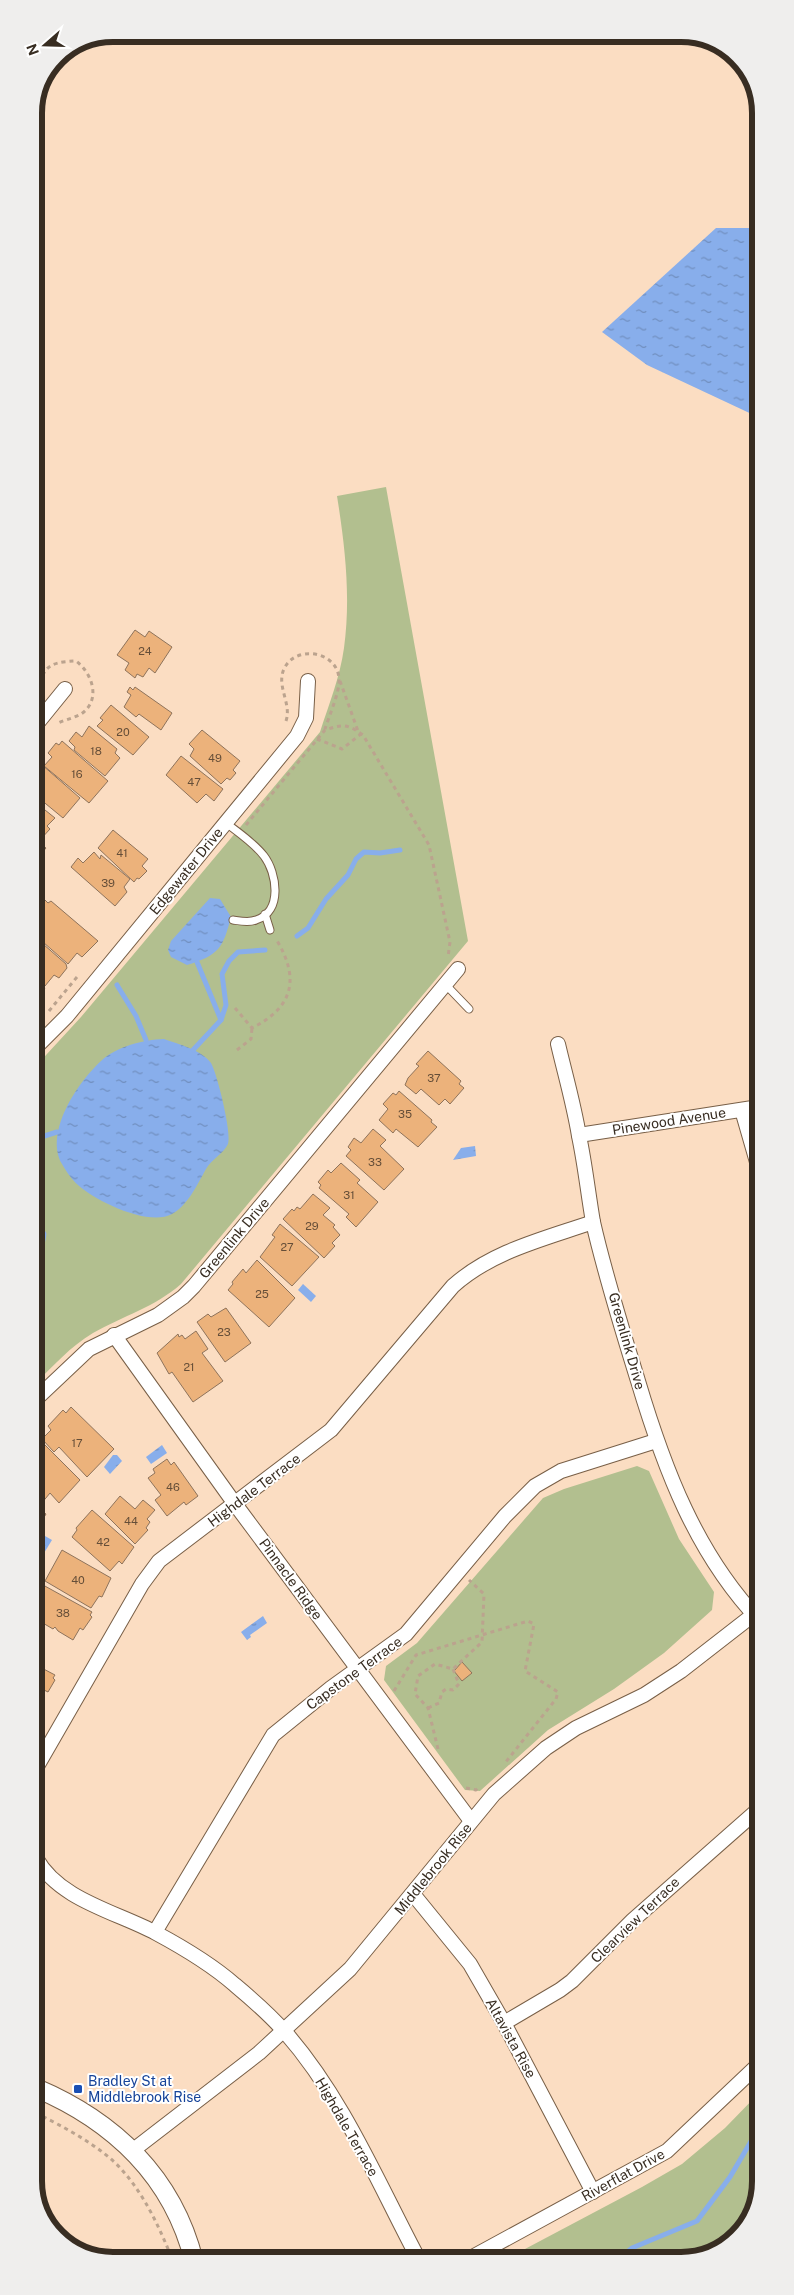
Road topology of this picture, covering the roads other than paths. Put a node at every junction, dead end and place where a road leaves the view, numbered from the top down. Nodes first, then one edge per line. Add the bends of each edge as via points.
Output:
1 (308, 682) dead end
2 (65, 689) dead end
3 (42, 717) edge
4 (226, 823) junction
5 (265, 914) junction
6 (233, 920) dead end
7 (270, 930) road end
8 (458, 969) dead end
9 (445, 984) junction
10 (469, 1009) dead end
11 (42, 1041) edge
12 (558, 1044) dead end
13 (752, 1108) edge
14 (742, 1110) junction
15 (579, 1135) junction
16 (752, 1145) edge
17 (594, 1222) junction
18 (114, 1335) junction
19 (42, 1394) edge
20 (656, 1441) junction
21 (235, 1504) junction
22 (752, 1613) edge
23 (752, 1621) edge
24 (357, 1670) junction
25 (42, 1758) edge
26 (752, 1815) edge
27 (471, 1821) junction
28 (42, 1867) edge
29 (413, 1894) junction
30 (155, 1932) junction
31 (504, 2023) junction
32 (285, 2031) junction
33 (752, 2072) edge
34 (42, 2091) edge
35 (132, 2150) junction
36 (593, 2192) junction
37 (191, 2252) edge
38 (415, 2252) edge
39 (482, 2252) edge

1 - 4 street, Edgewater Drive via 302,730
2 - 3 street
4 - 5 lane via 265,857 275,880 273,901
4 - 11 street, Edgewater Drive via 67,1016
5 - 6 lane via 256,921
5 - 7 lane
8 - 9 street, Greenlink Drive
9 - 10 lane
9 - 18 street, Greenlink Drive via 194,1286 158,1315
12 - 15 street, Greenlink Drive
13 - 14 street, Pinewood Avenue
14 - 15 street, Pinewood Avenue
14 - 16 street
15 - 17 street, Greenlink Drive
17 - 20 street, Greenlink Drive
17 - 21 street, Highdale Terrace via 516,1247 472,1271 458,1282 331,1430
18 - 19 street, Greenlink Drive via 78,1358
18 - 21 street, Pinnacle Ridge
20 - 22 street, Greenlink Drive via 688,1516 708,1552 730,1588
20 - 24 street, Capstone Terrace via 560,1471 534,1486 406,1634
21 - 24 street, Pinnacle Ridge
21 - 25 street, Highdale Terrace via 168,1554 146,1576
23 - 27 street, Middlebrook Rise via 644,1695 560,1737 494,1794
24 - 27 street, Pinnacle Ridge
24 - 30 street, Capstone Terrace via 284,1724 270,1740
26 - 31 street, Clearview Terrace via 633,1920 572,1981
27 - 29 street, Middlebrook Rise
28 - 30 street, Highdale Terrace via 62,1887
29 - 31 street, Altavista Rise via 470,1964
29 - 32 street, Middlebrook Rise via 350,1969
30 - 32 street, Highdale Terrace via 214,1968
31 - 36 street, Altavista Rise
32 - 35 street, Middlebrook Rise
32 - 38 street, Highdale Terrace via 332,2095
33 - 36 street, Riverflat Drive via 668,2151
34 - 35 street via 86,2112
35 - 37 street via 172,2203
36 - 39 street, Riverflat Drive

